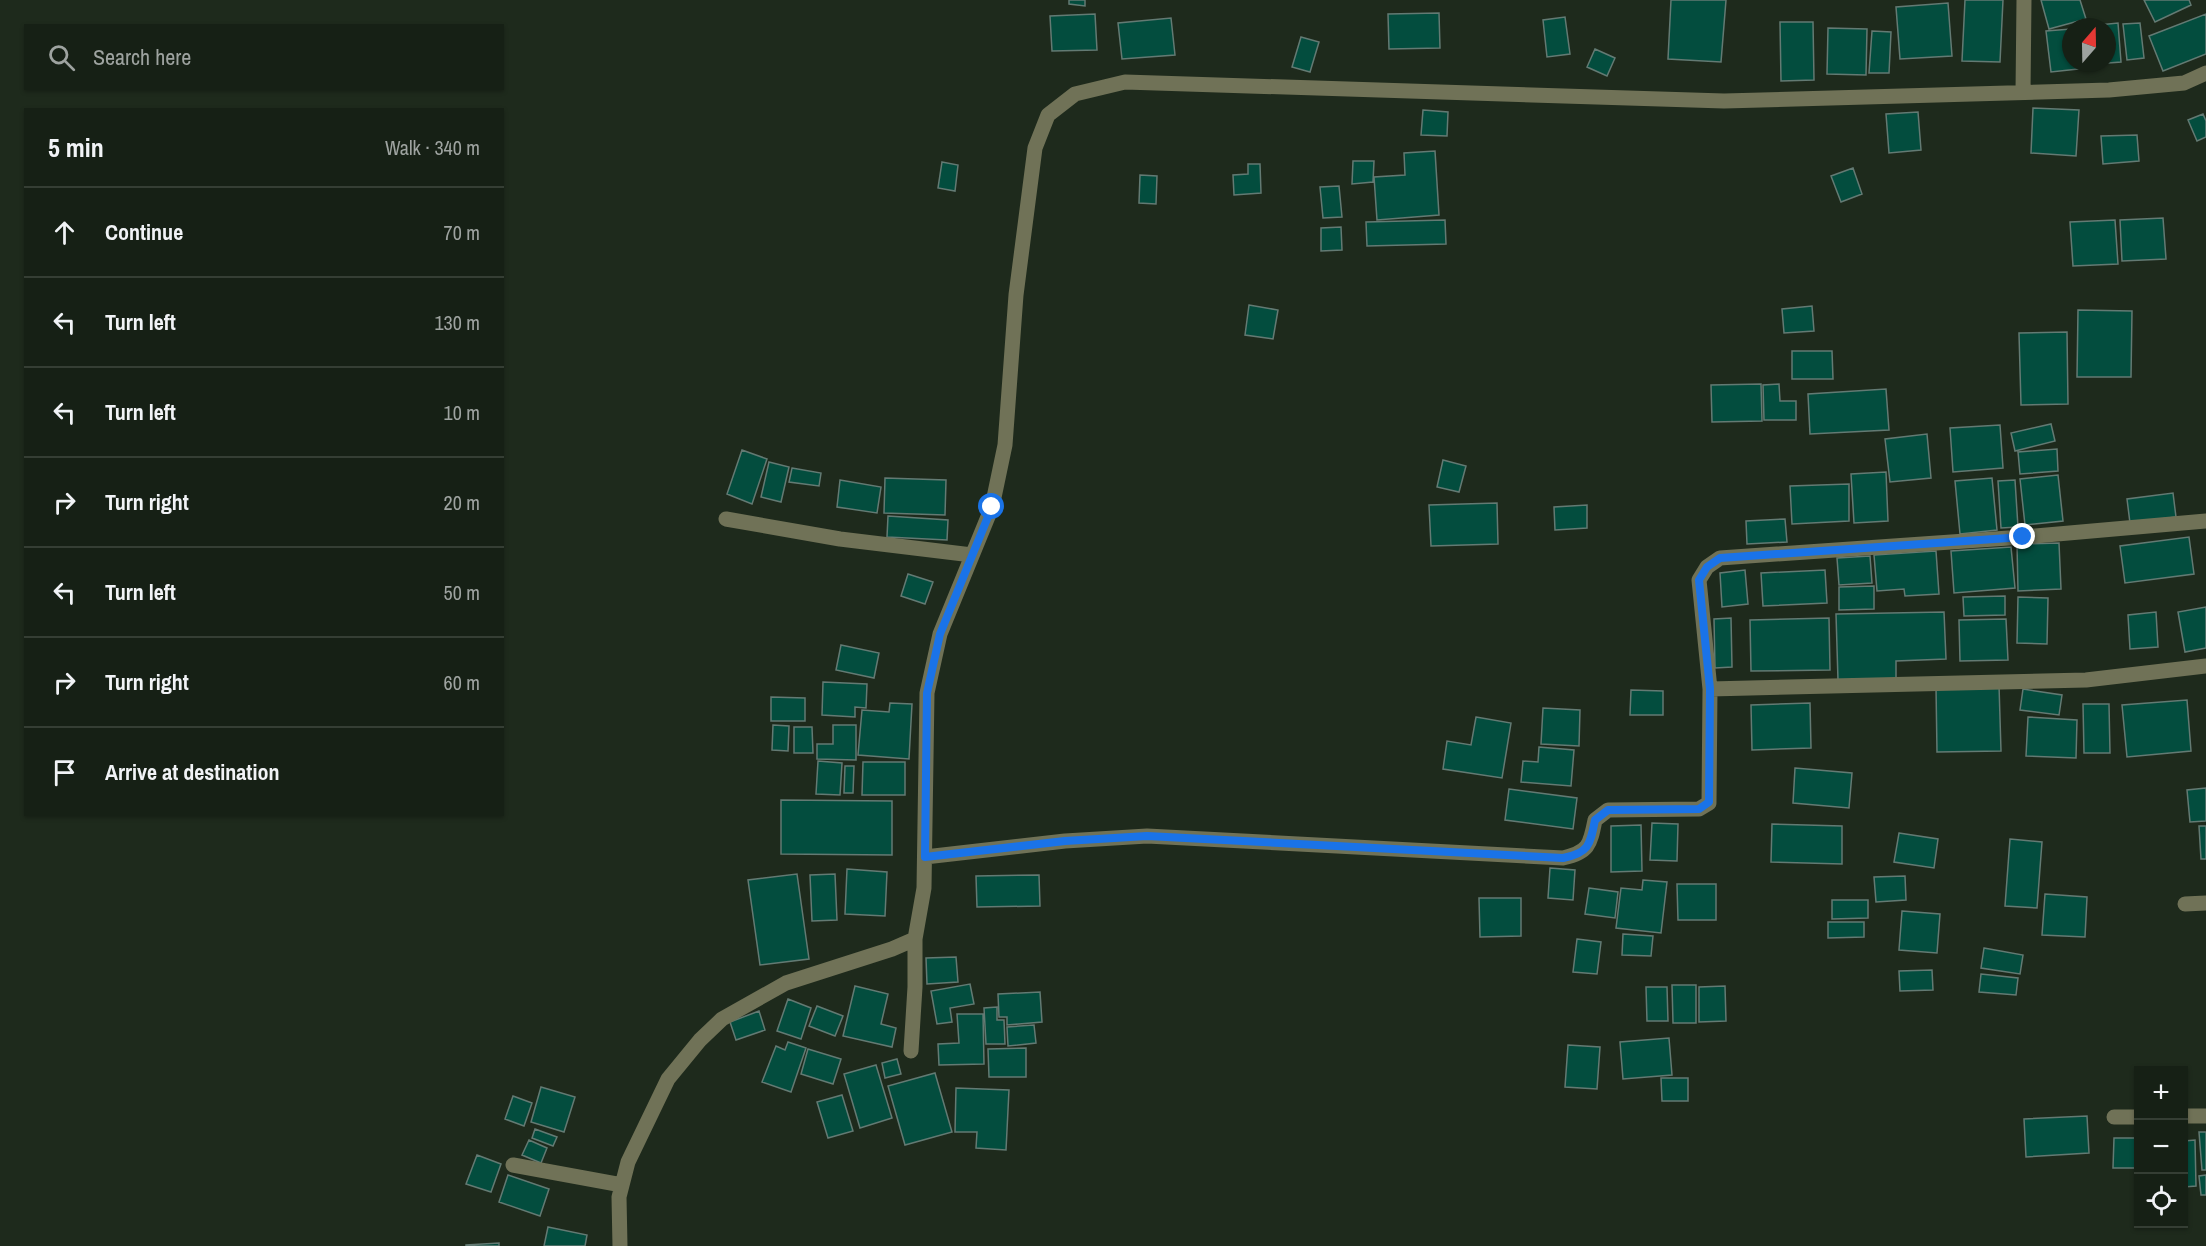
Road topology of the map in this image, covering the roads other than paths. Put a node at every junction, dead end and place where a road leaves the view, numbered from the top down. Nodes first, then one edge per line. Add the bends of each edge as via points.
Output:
1 (2024, 0) edge
2 (2206, 73) edge
3 (2023, 92) junction
4 (726, 519) dead end
5 (2206, 521) edge
6 (972, 555) junction
7 (2206, 666) edge
8 (1710, 689) junction
9 (925, 857) junction
10 (2206, 903) edge
11 (2185, 904) dead end
12 (915, 939) junction
13 (911, 1051) dead end
14 (2188, 1116) edge
15 (2206, 1116) edge
16 (2114, 1117) dead end
17 (2134, 1117) edge
18 (513, 1165) dead end
19 (622, 1185) junction
20 (620, 1246) edge

1 - 3 street
2 - 3 street via 2184,83
3 - 6 street via 1724,101 1125,82 1076,94 1048,115 1035,148 1016,294 1005,445 992,507
4 - 6 street via 840,539
5 - 8 street via 1720,558 1707,567 1699,580
6 - 9 street via 940,634 927,693
7 - 8 street via 2086,680
8 - 9 street via 1709,802 1699,809 1608,810 1595,820 1590,844 1580,854 1563,858 1147,836
9 - 12 street
10 - 11 street
12 - 13 street
12 - 19 street via 786,983 722,1019 668,1079 628,1162
14 - 15 street
16 - 17 street
18 - 19 street
19 - 20 street

